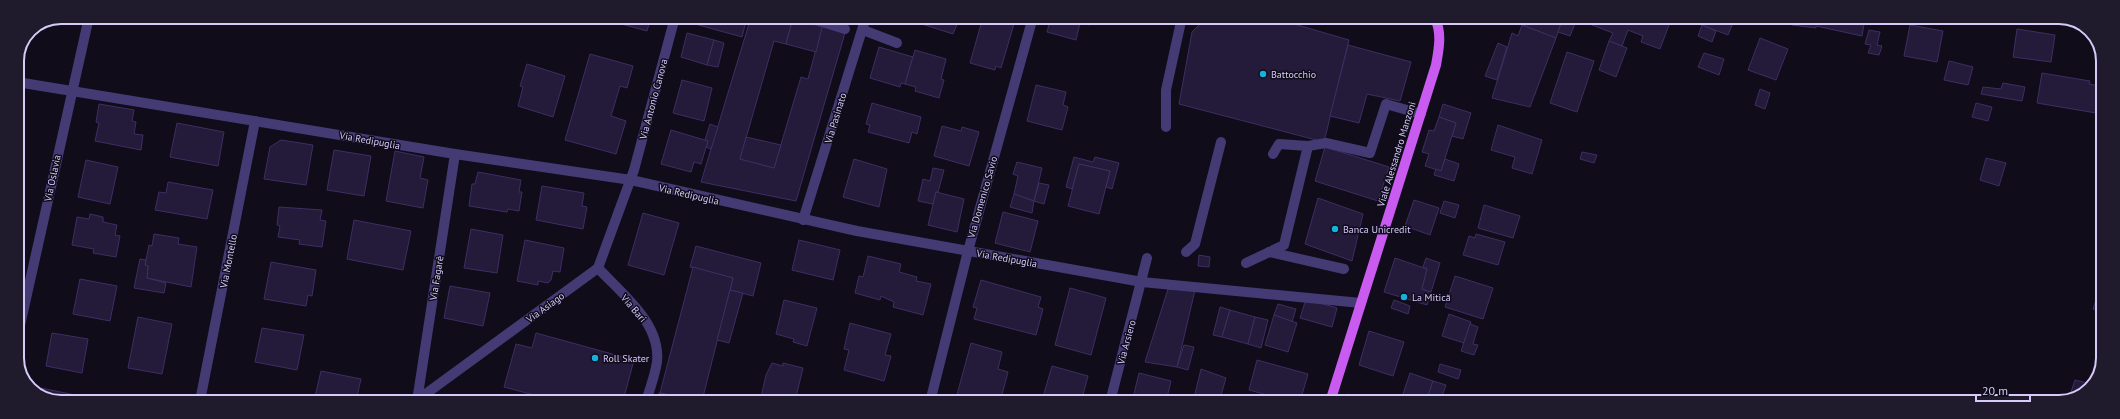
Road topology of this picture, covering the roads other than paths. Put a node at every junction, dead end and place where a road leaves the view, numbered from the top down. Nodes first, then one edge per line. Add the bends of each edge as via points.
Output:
1 (87, 24) edge
2 (673, 24) edge
3 (830, 24) edge
4 (864, 24) edge
5 (1031, 24) edge
6 (1181, 24) edge
7 (1438, 24) edge
8 (845, 29) dead end
9 (862, 30) junction
10 (897, 43) dead end
11 (24, 83) edge
12 (71, 92) junction
13 (1421, 114) junction
14 (255, 120) junction
15 (1166, 126) dead end
16 (1221, 142) dead end
17 (1308, 146) junction
18 (455, 154) junction
19 (1273, 154) dead end
20 (631, 180) junction
21 (804, 220) junction
22 (968, 250) junction
23 (1186, 252) dead end
24 (1269, 252) junction
25 (1147, 258) dead end
26 (1246, 263) dead end
27 (598, 268) junction
28 (1344, 269) dead end
29 (1142, 282) junction
30 (1361, 303) junction
31 (24, 307) edge
32 (201, 395) edge
33 (418, 395) edge
34 (425, 395) edge
35 (648, 395) edge
36 (932, 395) edge
37 (1112, 395) edge
38 (1332, 395) edge

1 - 12 street, Via Oslavia
2 - 20 street, Via Antonio Canova
3 - 8 street
4 - 9 street, Via Pasinato
5 - 22 street, Via Domenico Savio
6 - 15 street via 1166,90
7 - 13 main road, Viale Alessandro Manzoni via 1440,46
9 - 10 street
9 - 21 street, Via Pasinato
11 - 12 street, Via Redipuglia
12 - 14 street, Via Redipuglia
12 - 31 street, Via Oslavia
13 - 17 street via 1386,104 1370,153 1326,143
13 - 30 main road, Viale Alessandro Manzoni
14 - 18 street, Via Redipuglia
14 - 32 street, Via Montello
16 - 23 street via 1195,244
17 - 19 street via 1279,144
17 - 24 street via 1284,245
18 - 20 street, Via Redipuglia
18 - 33 street, Via Fagarè
20 - 21 street, Via Redipuglia
20 - 27 street
21 - 22 street, Via Redipuglia
22 - 29 street, Via Redipuglia
22 - 36 street, Via Domenico Savio
24 - 26 street
24 - 28 street
25 - 29 street, Via Arsiero
27 - 34 street, Via Asiago
27 - 35 street, Via Bari via 646,321 655,340 657,362
29 - 30 street, Via Redipuglia
29 - 37 street, Via Arsiero
30 - 38 main road, Viale Alessandro Manzoni

